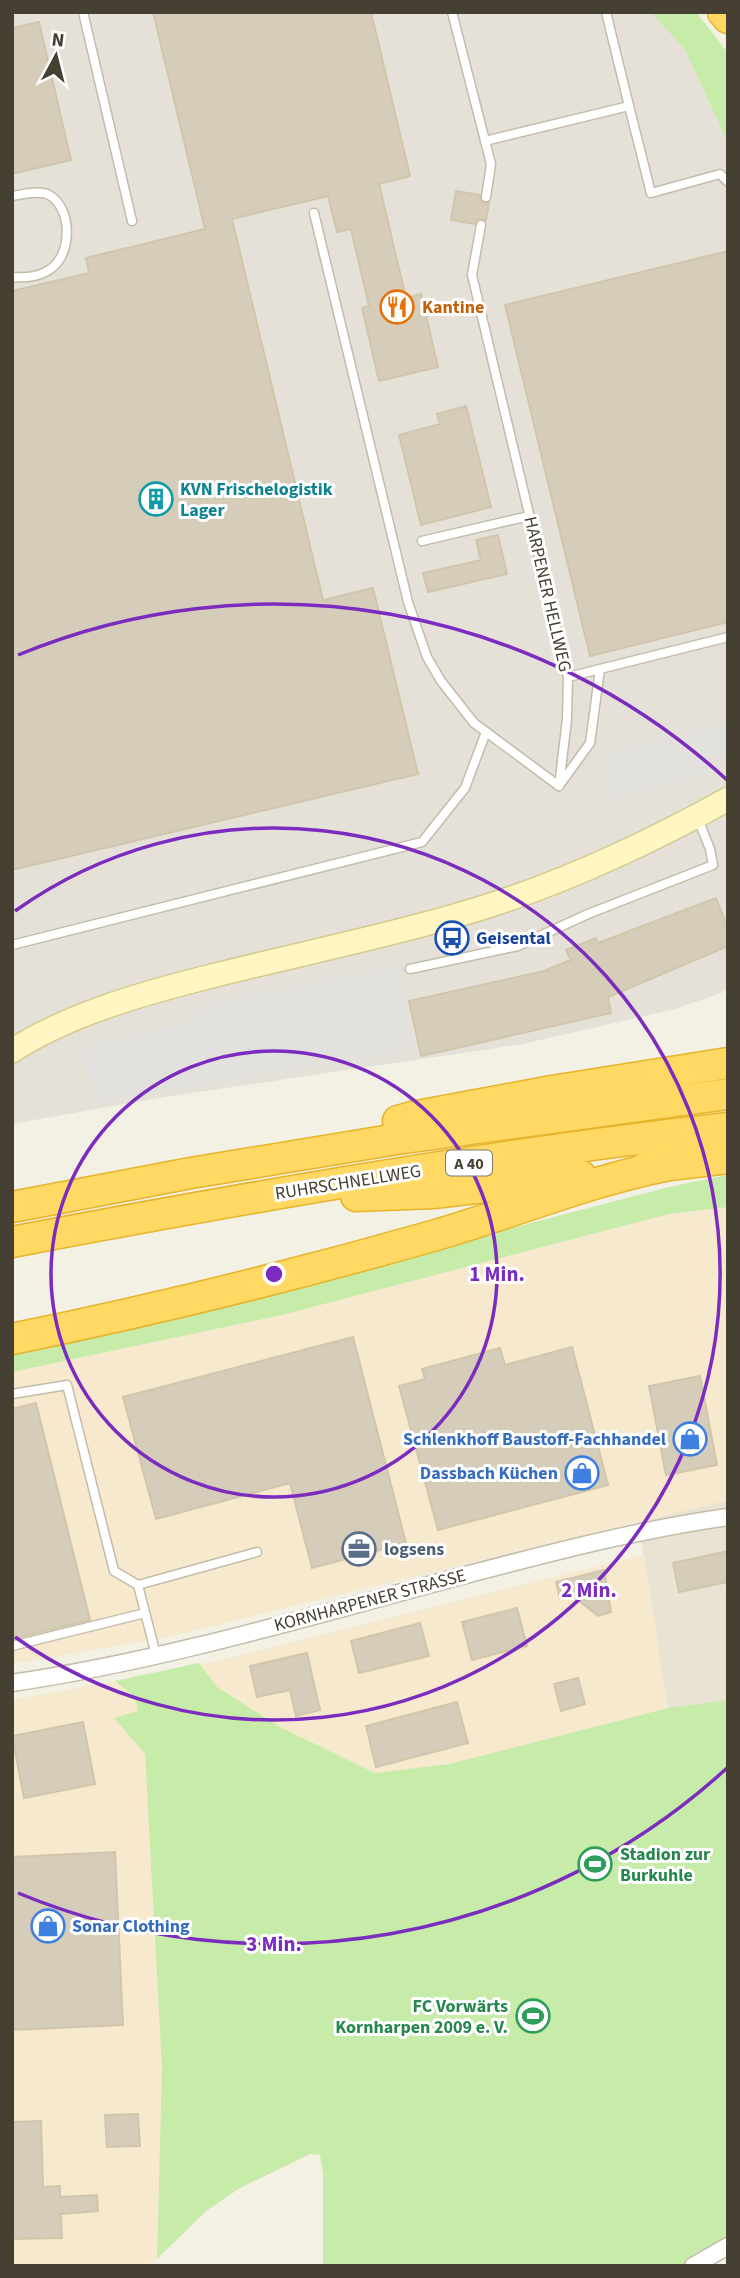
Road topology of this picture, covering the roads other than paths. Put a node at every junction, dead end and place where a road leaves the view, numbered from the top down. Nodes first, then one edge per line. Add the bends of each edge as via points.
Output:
1 (83, 12) edge
2 (452, 12) edge
3 (606, 12) edge
4 (723, 12) edge
5 (728, 18) edge
6 (629, 106) junction
7 (485, 141) junction
8 (728, 182) edge
9 (12, 196) edge
10 (486, 197) dead end
11 (314, 213) dead end
12 (132, 221) dead end
13 (481, 225) dead end
14 (12, 277) edge
15 (529, 516) junction
16 (422, 541) dead end
17 (728, 638) edge
18 (600, 669) junction
19 (568, 677) junction
20 (486, 732) junction
21 (559, 786) junction
22 (728, 799) edge
23 (697, 816) junction
24 (12, 945) edge
25 (410, 970) dead end
26 (728, 1049) edge
27 (12, 1051) edge
28 (728, 1063) edge
29 (640, 1076) junction
30 (728, 1094) edge
31 (728, 1128) edge
32 (305, 1153) junction
33 (728, 1158) edge
34 (664, 1166) junction
35 (212, 1205) junction
36 (12, 1207) edge
37 (12, 1242) edge
38 (12, 1339) edge
39 (12, 1394) edge
40 (728, 1517) edge
41 (257, 1552) dead end
42 (138, 1585) junction
43 (145, 1613) junction
44 (12, 1646) edge
45 (156, 1655) junction
46 (12, 1683) edge
47 (728, 2246) edge
48 (693, 2266) edge

1 - 12 lane
2 - 7 lane
3 - 6 lane
4 - 5 highway
6 - 7 lane
6 - 8 lane via 651,193 720,174
7 - 10 lane via 491,164
9 - 14 lane via 48,194 61,205 68,227 55,266 36,276
11 - 20 lane via 408,602 427,657 441,681
13 - 15 lane, HARPENER HELLWEG via 472,275
15 - 16 lane
15 - 19 lane, HARPENER HELLWEG
17 - 18 lane
18 - 19 lane
18 - 21 lane via 590,743
19 - 21 lane, HARPENER HELLWEG
20 - 21 lane
20 - 24 lane via 465,788 422,842
22 - 23 main road
23 - 25 lane via 713,865 518,946
23 - 27 main road via 612,859 503,902 128,999
26 - 29 highway
28 - 29 highway
29 - 32 highway via 412,1116
30 - 32 highway, RUHRSCHNELLWEG / A 40
31 - 35 highway, RUHRSCHNELLWEG / A 40 via 509,1157
32 - 36 highway, RUHRSCHNELLWEG / A 40
33 - 34 highway
34 - 35 highway via 433,1193
34 - 38 highway via 299,1272
35 - 37 highway, RUHRSCHNELLWEG / A 40
39 - 42 lane via 67,1385 114,1571
40 - 45 street, KORNHARPENER STRASSE via 528,1558
41 - 42 lane
42 - 43 lane
43 - 44 lane
43 - 45 lane
45 - 46 street, KORNHARPENER STRASSE
47 - 48 street

